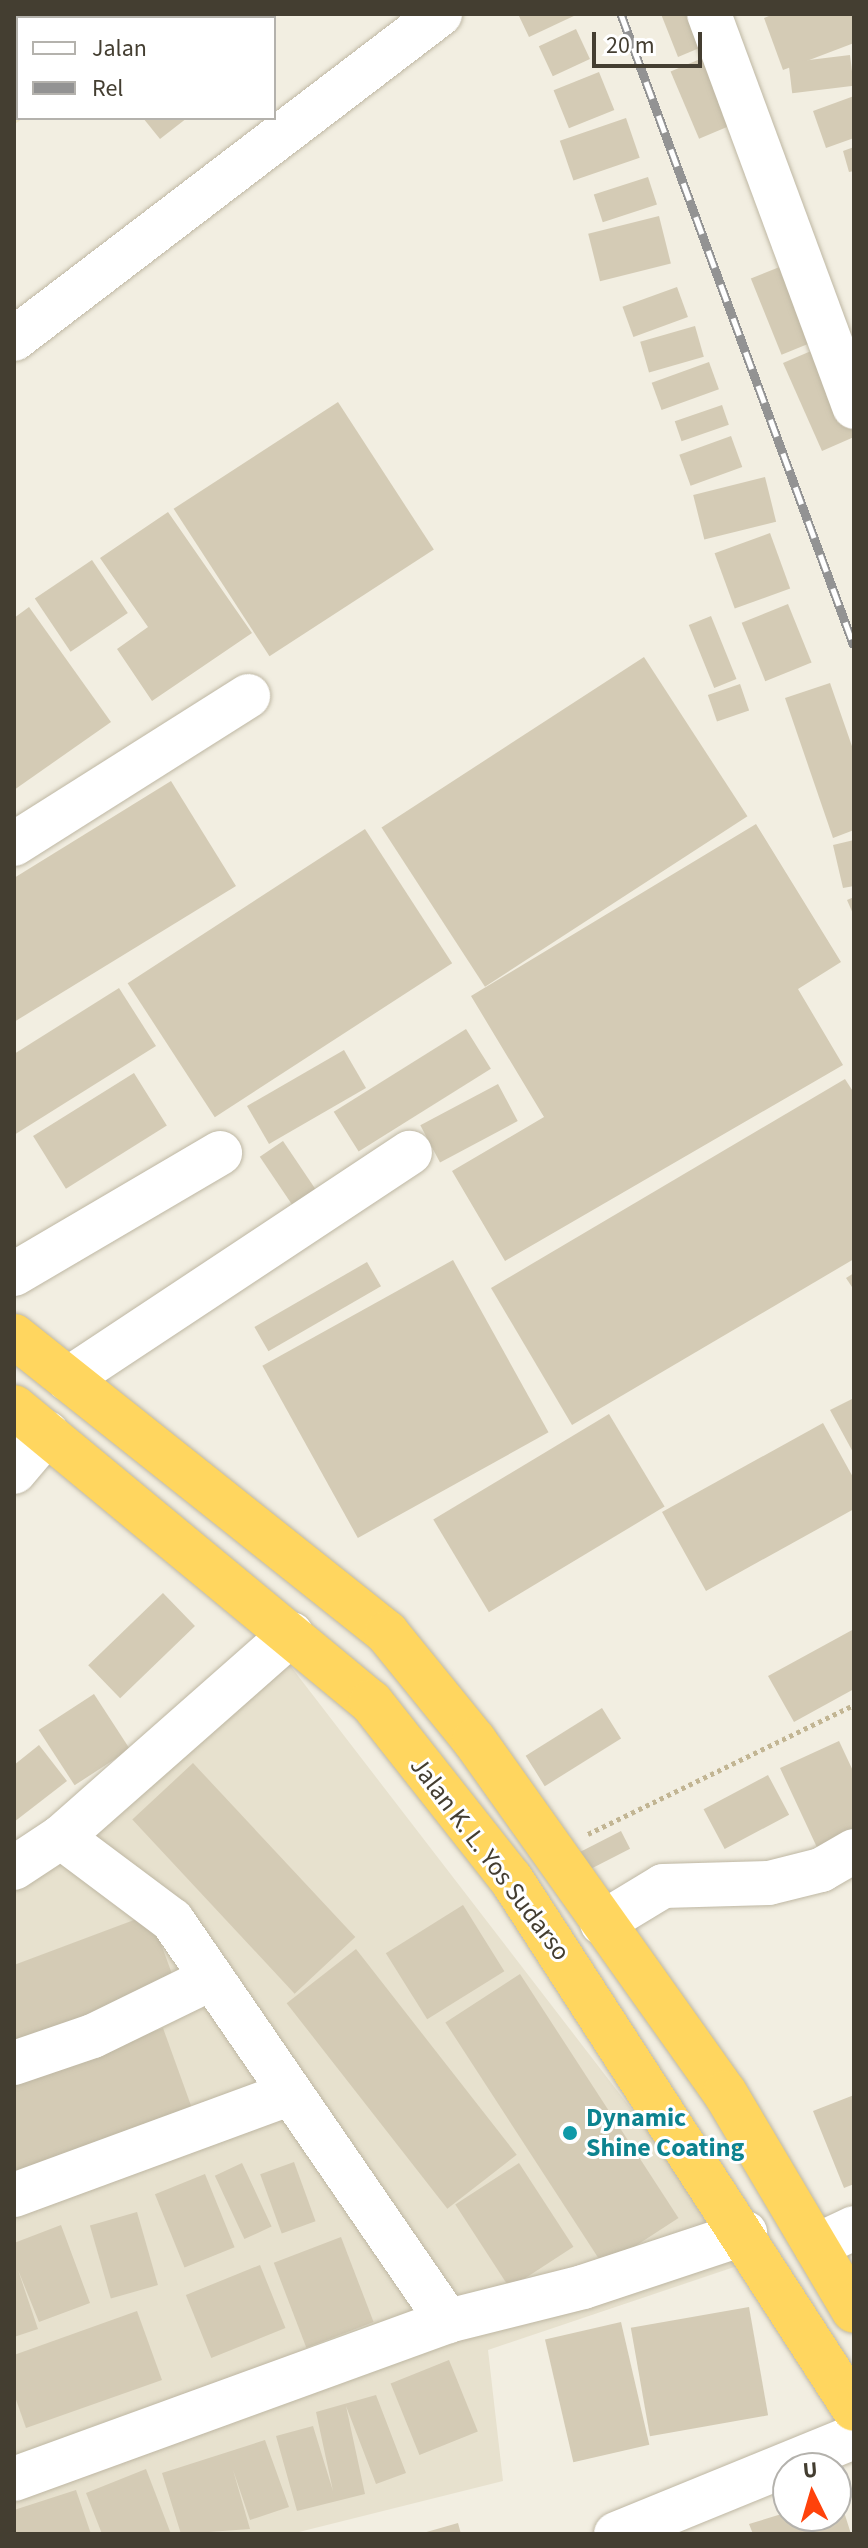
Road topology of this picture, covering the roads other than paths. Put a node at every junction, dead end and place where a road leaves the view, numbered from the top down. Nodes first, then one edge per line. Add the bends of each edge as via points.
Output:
1 (440, 14) edge
2 (709, 14) edge
3 (14, 339) edge
4 (854, 407) edge
5 (248, 696) dead end
6 (14, 844) edge
7 (220, 1153) dead end
8 (410, 1153) dead end
9 (14, 1274) edge
10 (14, 1336) edge
11 (68, 1379) junction
12 (30, 1420) edge
13 (14, 1472) edge
14 (291, 1634) junction
15 (61, 1837) junction
16 (854, 1851) edge
17 (14, 1868) edge
18 (602, 1923) junction
19 (212, 1978) junction
20 (14, 2063) edge
21 (286, 2095) junction
22 (14, 2195) edge
23 (745, 2233) junction
24 (835, 2237) edge
25 (854, 2311) edge
26 (448, 2321) junction
27 (854, 2409) edge
28 (854, 2437) edge
29 (14, 2479) edge
30 (616, 2534) edge

1 - 3 street
2 - 4 street
5 - 6 street
7 - 9 street
8 - 11 street
10 - 11 highway, Jalan K. L. Yos Sudarso
11 - 18 highway, Jalan K. L. Yos Sudarso via 387,1633 474,1740
12 - 13 street
12 - 14 highway, Jalan K. L. Yos Sudarso
14 - 15 street
14 - 23 highway, Jalan K. L. Yos Sudarso via 371,1702 511,1879
15 - 17 street
15 - 19 street via 172,1920
16 - 18 street via 821,1870 769,1883 663,1886
18 - 24 highway, Jalan K. L. Yos Sudarso
19 - 20 street via 93,2036
19 - 21 street
21 - 22 street
21 - 26 street
23 - 26 street via 583,2287
23 - 27 highway, Jalan K. L. Yos Sudarso
24 - 25 highway, Jalan K. L. Yos Sudarso
26 - 29 street
28 - 30 street

